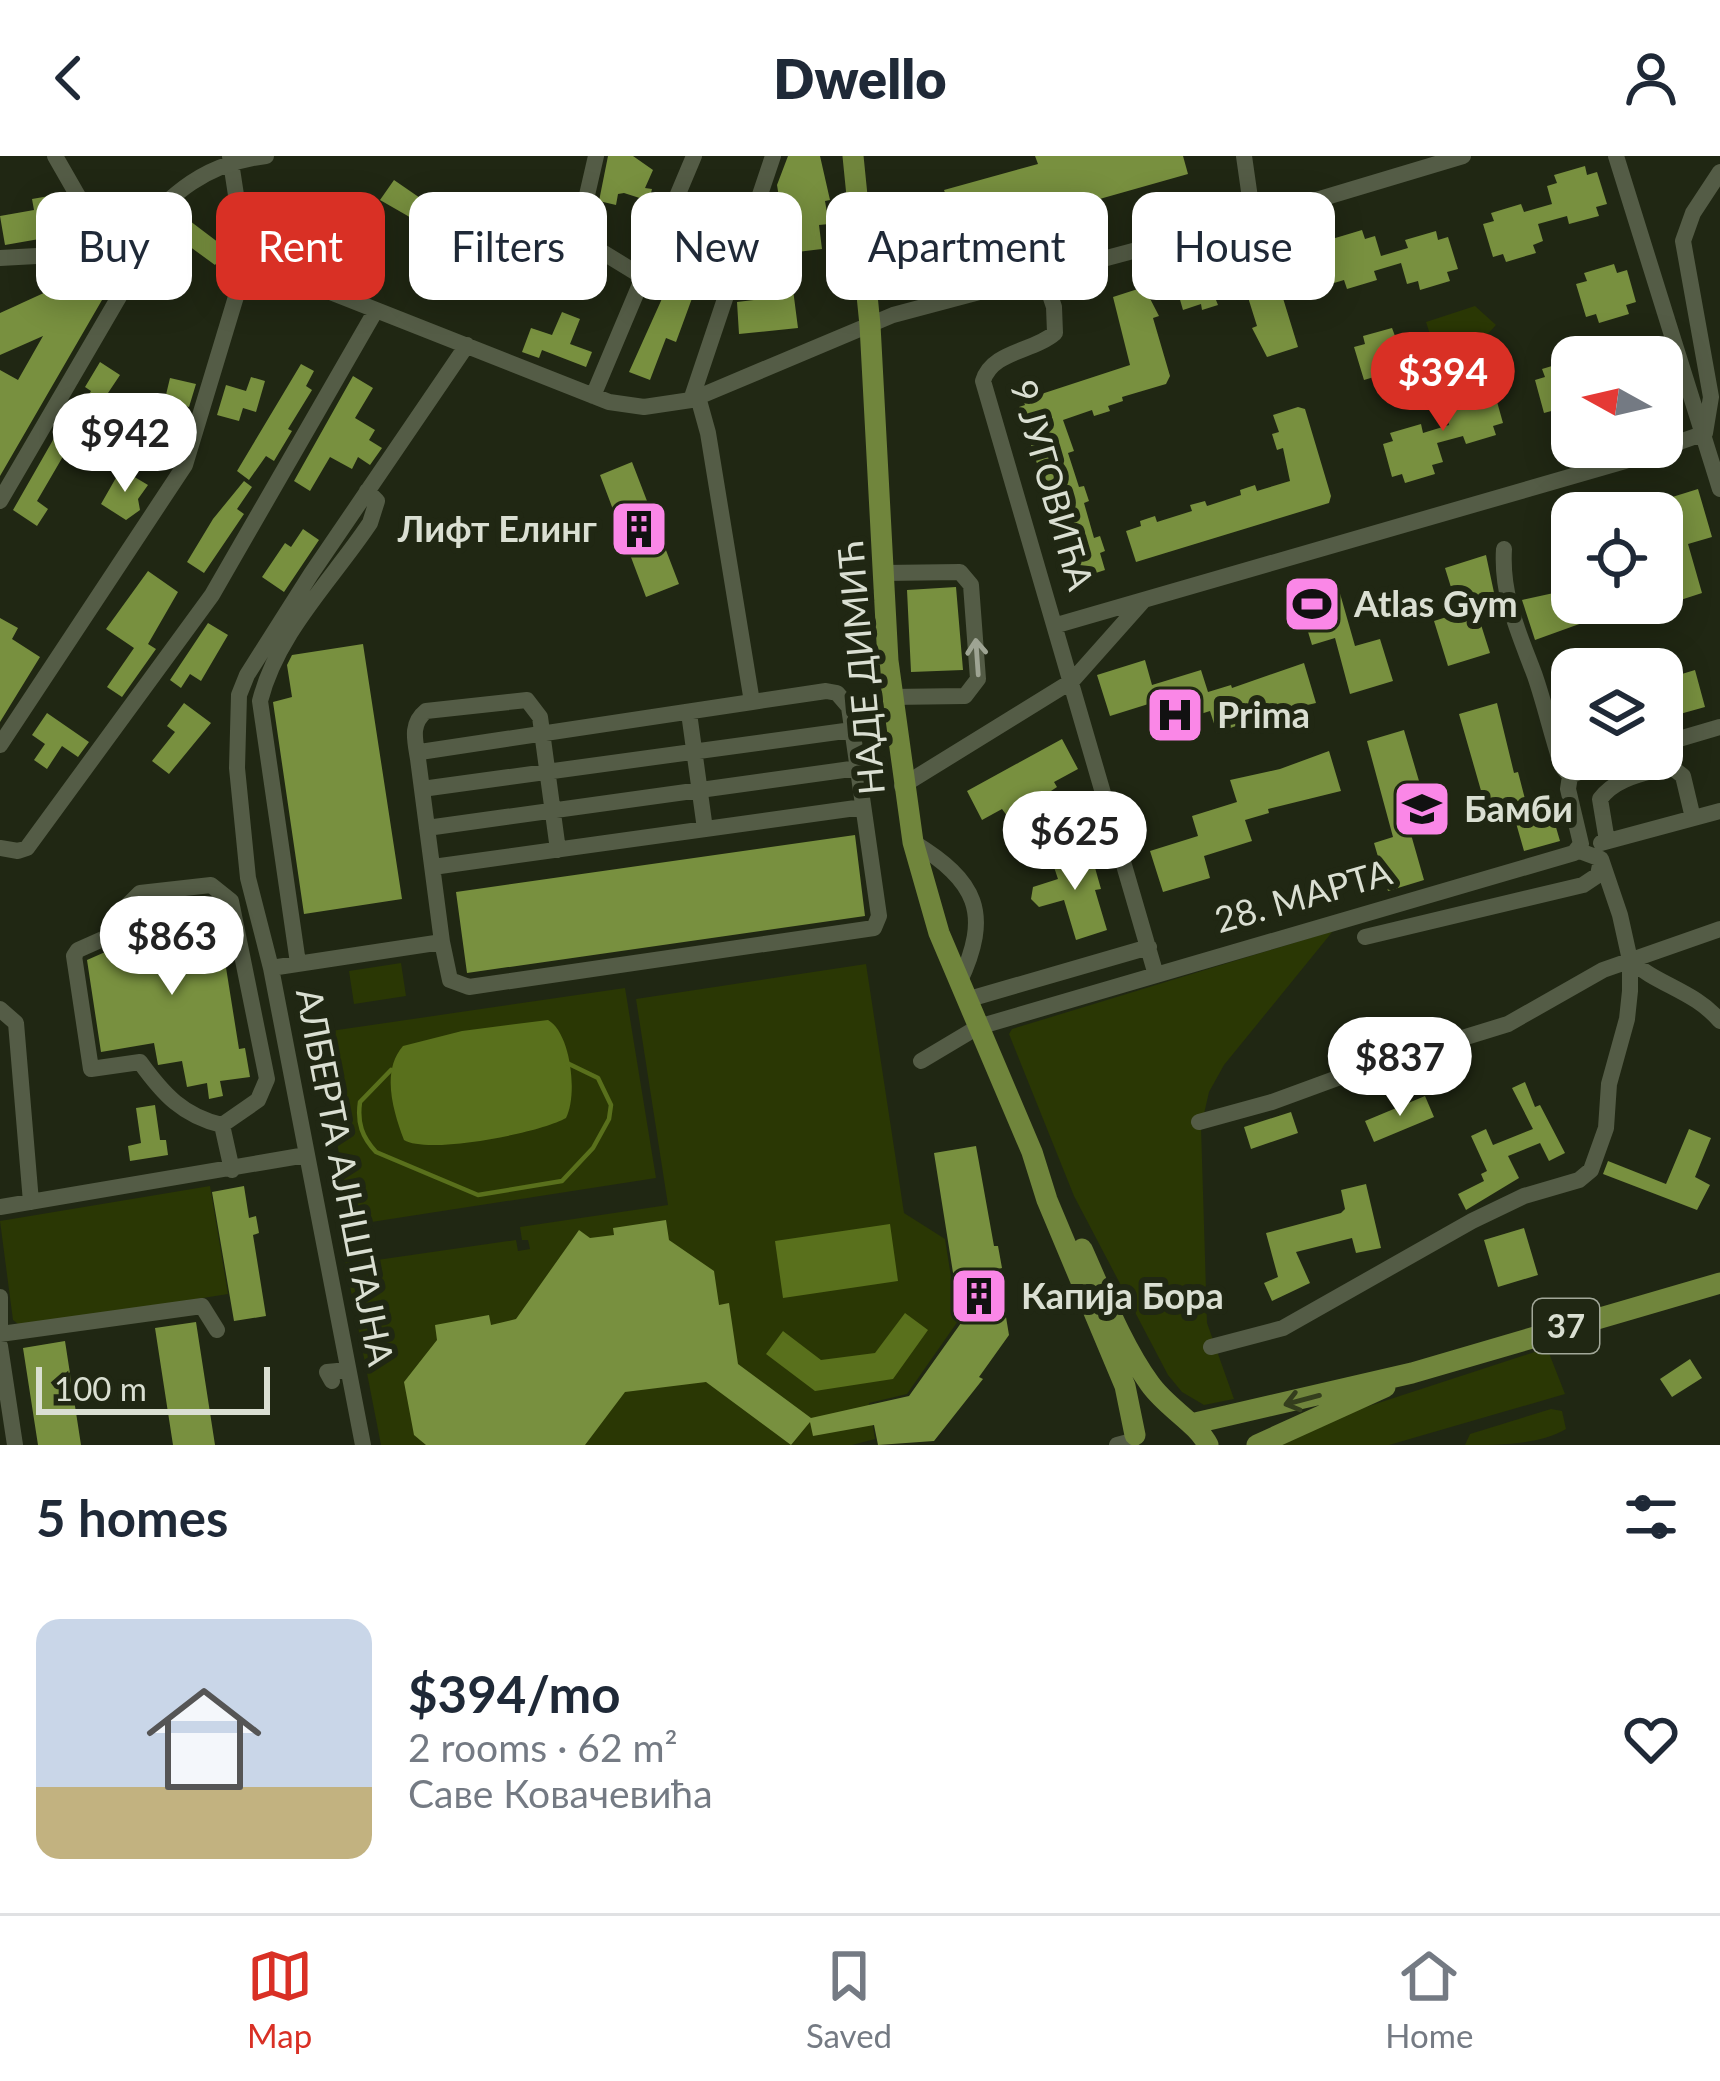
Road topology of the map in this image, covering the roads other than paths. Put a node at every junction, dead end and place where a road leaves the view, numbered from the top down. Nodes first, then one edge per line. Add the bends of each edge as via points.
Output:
1 (55, 156) edge
2 (266, 156) edge
3 (596, 156) edge
4 (694, 156) edge
5 (773, 156) edge
6 (853, 156) edge
7 (1244, 156) edge
8 (1463, 156) edge
9 (1616, 156) edge
10 (230, 158) edge
11 (1720, 172) edge
12 (77, 192) edge
13 (179, 192) edge
14 (236, 192) edge
15 (679, 192) edge
16 (1249, 192) edge
17 (1335, 194) edge
18 (36, 256) edge
19 (0, 258) edge
20 (631, 270) edge
21 (120, 300) edge
22 (235, 300) edge
23 (352, 300) edge
24 (633, 300) edge
25 (953, 300) edge
26 (1052, 300) edge
27 (376, 310) junction
28 (870, 326) junction
29 (467, 345) junction
30 (593, 396) junction
31 (694, 398) junction
32 (1712, 432) edge
33 (1720, 488) edge
34 (367, 491) junction
35 (0, 501) edge
36 (1504, 549) dead end
37 (884, 573) junction
38 (1144, 600) junction
39 (1057, 625) junction
40 (1072, 681) junction
41 (892, 697) junction
42 (752, 702) junction
43 (689, 712) junction
44 (1720, 727) edge
45 (852, 730) junction
46 (1551, 730) edge
47 (542, 734) junction
48 (1683, 738) edge
49 (0, 746) edge
50 (694, 752) junction
51 (418, 759) junction
52 (858, 768) junction
53 (547, 772) junction
54 (1569, 780) edge
55 (902, 786) junction
56 (422, 789) junction
57 (700, 790) junction
58 (863, 807) junction
59 (552, 811) junction
60 (1720, 811) edge
61 (1693, 818) junction
62 (427, 828) junction
63 (705, 829) junction
64 (913, 842) junction
65 (0, 848) edge
66 (557, 850) junction
67 (1577, 850) junction
68 (1604, 850) junction
69 (433, 867) junction
70 (1720, 929) edge
71 (1366, 938) dead end
72 (442, 942) junction
73 (1149, 947) junction
74 (1630, 960) junction
75 (298, 963) junction
76 (271, 968) junction
77 (1156, 975) junction
78 (963, 991) junction
79 (0, 1009) edge
80 (1720, 1021) edge
81 (978, 1028) junction
82 (921, 1061) dead end
83 (1198, 1122) dead end
84 (222, 1125) junction
85 (1032, 1152) junction
86 (307, 1155) junction
87 (232, 1170) junction
88 (31, 1202) junction
89 (0, 1207) edge
90 (1720, 1282) edge
91 (0, 1298) edge
92 (217, 1330) dead end
93 (0, 1340) edge
94 (1211, 1347) dead end
95 (348, 1370) junction
96 (1412, 1373) junction
97 (332, 1382) dead end
98 (1186, 1421) junction
99 (1129, 1442) edge
100 (15, 1445) edge
101 (363, 1445) edge
102 (1208, 1445) edge
103 (1257, 1445) edge

1 - 12 street
2 - 10 street
3 - 20 street via 578,234
4 - 15 street
5 - 31 street
6 - 28 main road, НАДЕ ДИМИЋ / 37
7 - 16 street
8 - 17 street
9 - 32 street
10 - 13 street
10 - 14 street
11 - 32 street via 1683,241
18 - 19 street
21 - 35 street
22 - 49 street via 185,465
23 - 27 street
24 - 30 street
25 - 28 street
26 - 39 street, 9 ЈУГОВИЋА via 1055,333 1002,358 983,381
27 - 29 street
27 - 65 street via 161,669 28,848
28 - 31 street
28 - 37 main road, НАДЕ ДИМИЋ / 37
29 - 30 street
29 - 34 street, АЛБЕРТА АЈНШТАЈНА
30 - 31 street via 644,407
31 - 42 street via 708,433
32 - 33 street
32 - 38 street
34 - 75 street via 377,500 370,523 282,645 260,701
34 - 76 street, АЛБЕРТА АЈНШТАЈНА via 239,695 248,878
36 - 46 street via 1519,643
37 - 41 main road, НАДЕ ДИМИЋ / 37
41 -> 37 street via 965,696 978,679 971,585 960,572
38 - 39 street
38 - 40 street
39 - 40 street, 9 ЈУГОВИЋА
40 - 55 street
40 - 73 street, 9 ЈУГОВИЋА
41 - 55 main road, НАДЕ ДИМИЋ / 37
42 - 43 street
42 - 45 street via 837,693
43 - 47 street
43 - 50 street
44 - 48 street
45 - 50 street
45 - 52 street
47 - 51 street via 427,749
47 - 51 street via 527,700 426,711 414,731
47 - 53 street
50 - 53 street
50 - 57 street
51 - 56 street
52 - 57 street
52 - 58 street
53 - 56 street
53 - 59 street
54 - 67 street
55 - 64 main road, НАДЕ ДИМИЋ / 37
56 - 62 street
57 - 59 street
57 - 63 street
58 - 63 street
58 - 72 street via 879,916 874,928 469,987 450,980
59 - 62 street
59 - 66 street
60 - 61 street, 28. МАРТА
61 - 68 street, 28. МАРТА
61 - 68 street via 1682,776 1670,766 1614,783 1600,799
62 - 69 street
63 - 66 street
64 - 78 main road, НАДЕ ДИМИЋ / 37
64 - 78 street via 954,871 971,897 978,924
66 - 69 street
67 - 68 street, 28. МАРТА
67 - 77 street, 28. МАРТА
68 - 71 street via 1598,875 1583,886
68 - 74 street
69 - 72 street
70 - 74 street
72 - 75 street
73 - 77 street, 9 ЈУГОВИЋА
73 - 78 street
74 - 80 street
74 - 83 street via 1508,1024
74 - 94 street via 1628,1019 1591,1170 1472,1221 1283,1328
75 - 76 street
76 - 86 street, АЛБЕРТА АЈНШТАЈНА
77 - 81 street, 28. МАРТА
78 - 81 main road, НАДЕ ДИМИЋ / 37
79 - 88 street via 16,1023
81 - 82 street, 28. МАРТА
81 - 85 main road, НАДЕ ДИМИЋ / 37
84 - 84 street via 267,1087 231,901 212,885 140,893 126,907 123,930 74,956 92,1069 140,1062 183,1110
84 - 87 street
85 - 98 main road, 37 via 1136,1362
85 - 99 main road, 37 via 1125,1386
86 - 87 street
86 - 95 street, АЛБЕРТА АЈНШТАЈНА
87 - 88 street
88 - 89 street
90 - 96 main road, 37
91 - 93 street
92 - 93 street via 202,1306
93 - 100 street
95 - 97 street via 327,1372
95 - 101 street, АЛБЕРТА АЈНШТАЈНА
96 -> 98 main road, 37
96 - 103 main road, 37
98 - 99 main road, 37 via 1153,1420
98 - 102 main road, 37

